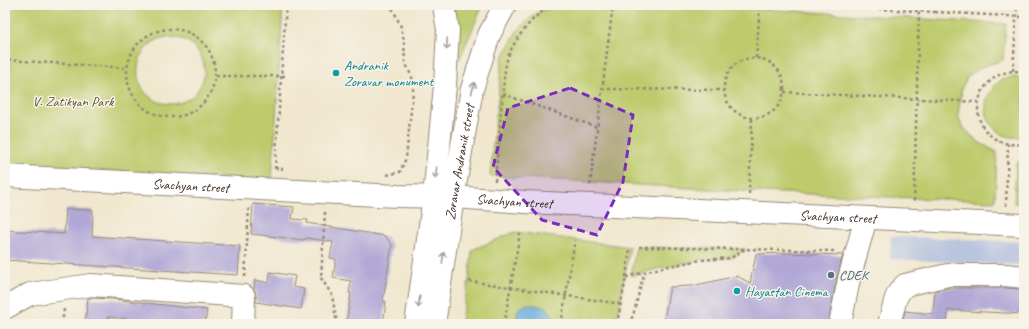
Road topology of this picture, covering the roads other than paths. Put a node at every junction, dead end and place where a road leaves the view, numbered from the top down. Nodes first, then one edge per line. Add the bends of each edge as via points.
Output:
1 (444, 5) edge
2 (505, 5) edge
3 (5, 176) edge
4 (443, 197) junction
5 (866, 218) junction
6 (1024, 225) edge
7 (1024, 277) edge
8 (5, 308) edge
9 (243, 324) edge
10 (416, 324) edge
11 (434, 324) edge
12 (840, 324) edge
13 (890, 324) edge

1 -> 4 street, Zoravar Andranik street via 448,30
4 -> 2 street, Zoravar Andranik street via 489,35
3 - 4 street, Svachyan street via 250,188 275,179 327,192
4 - 5 street, Svachyan street
4 -> 10 street, Zoravar Andranik street
11 -> 4 street, Zoravar Andranik street
5 - 6 street, Svachyan street
5 - 12 street
7 - 13 street via 948,276 905,285 898,292
8 - 9 street via 30,294 91,285 244,296

